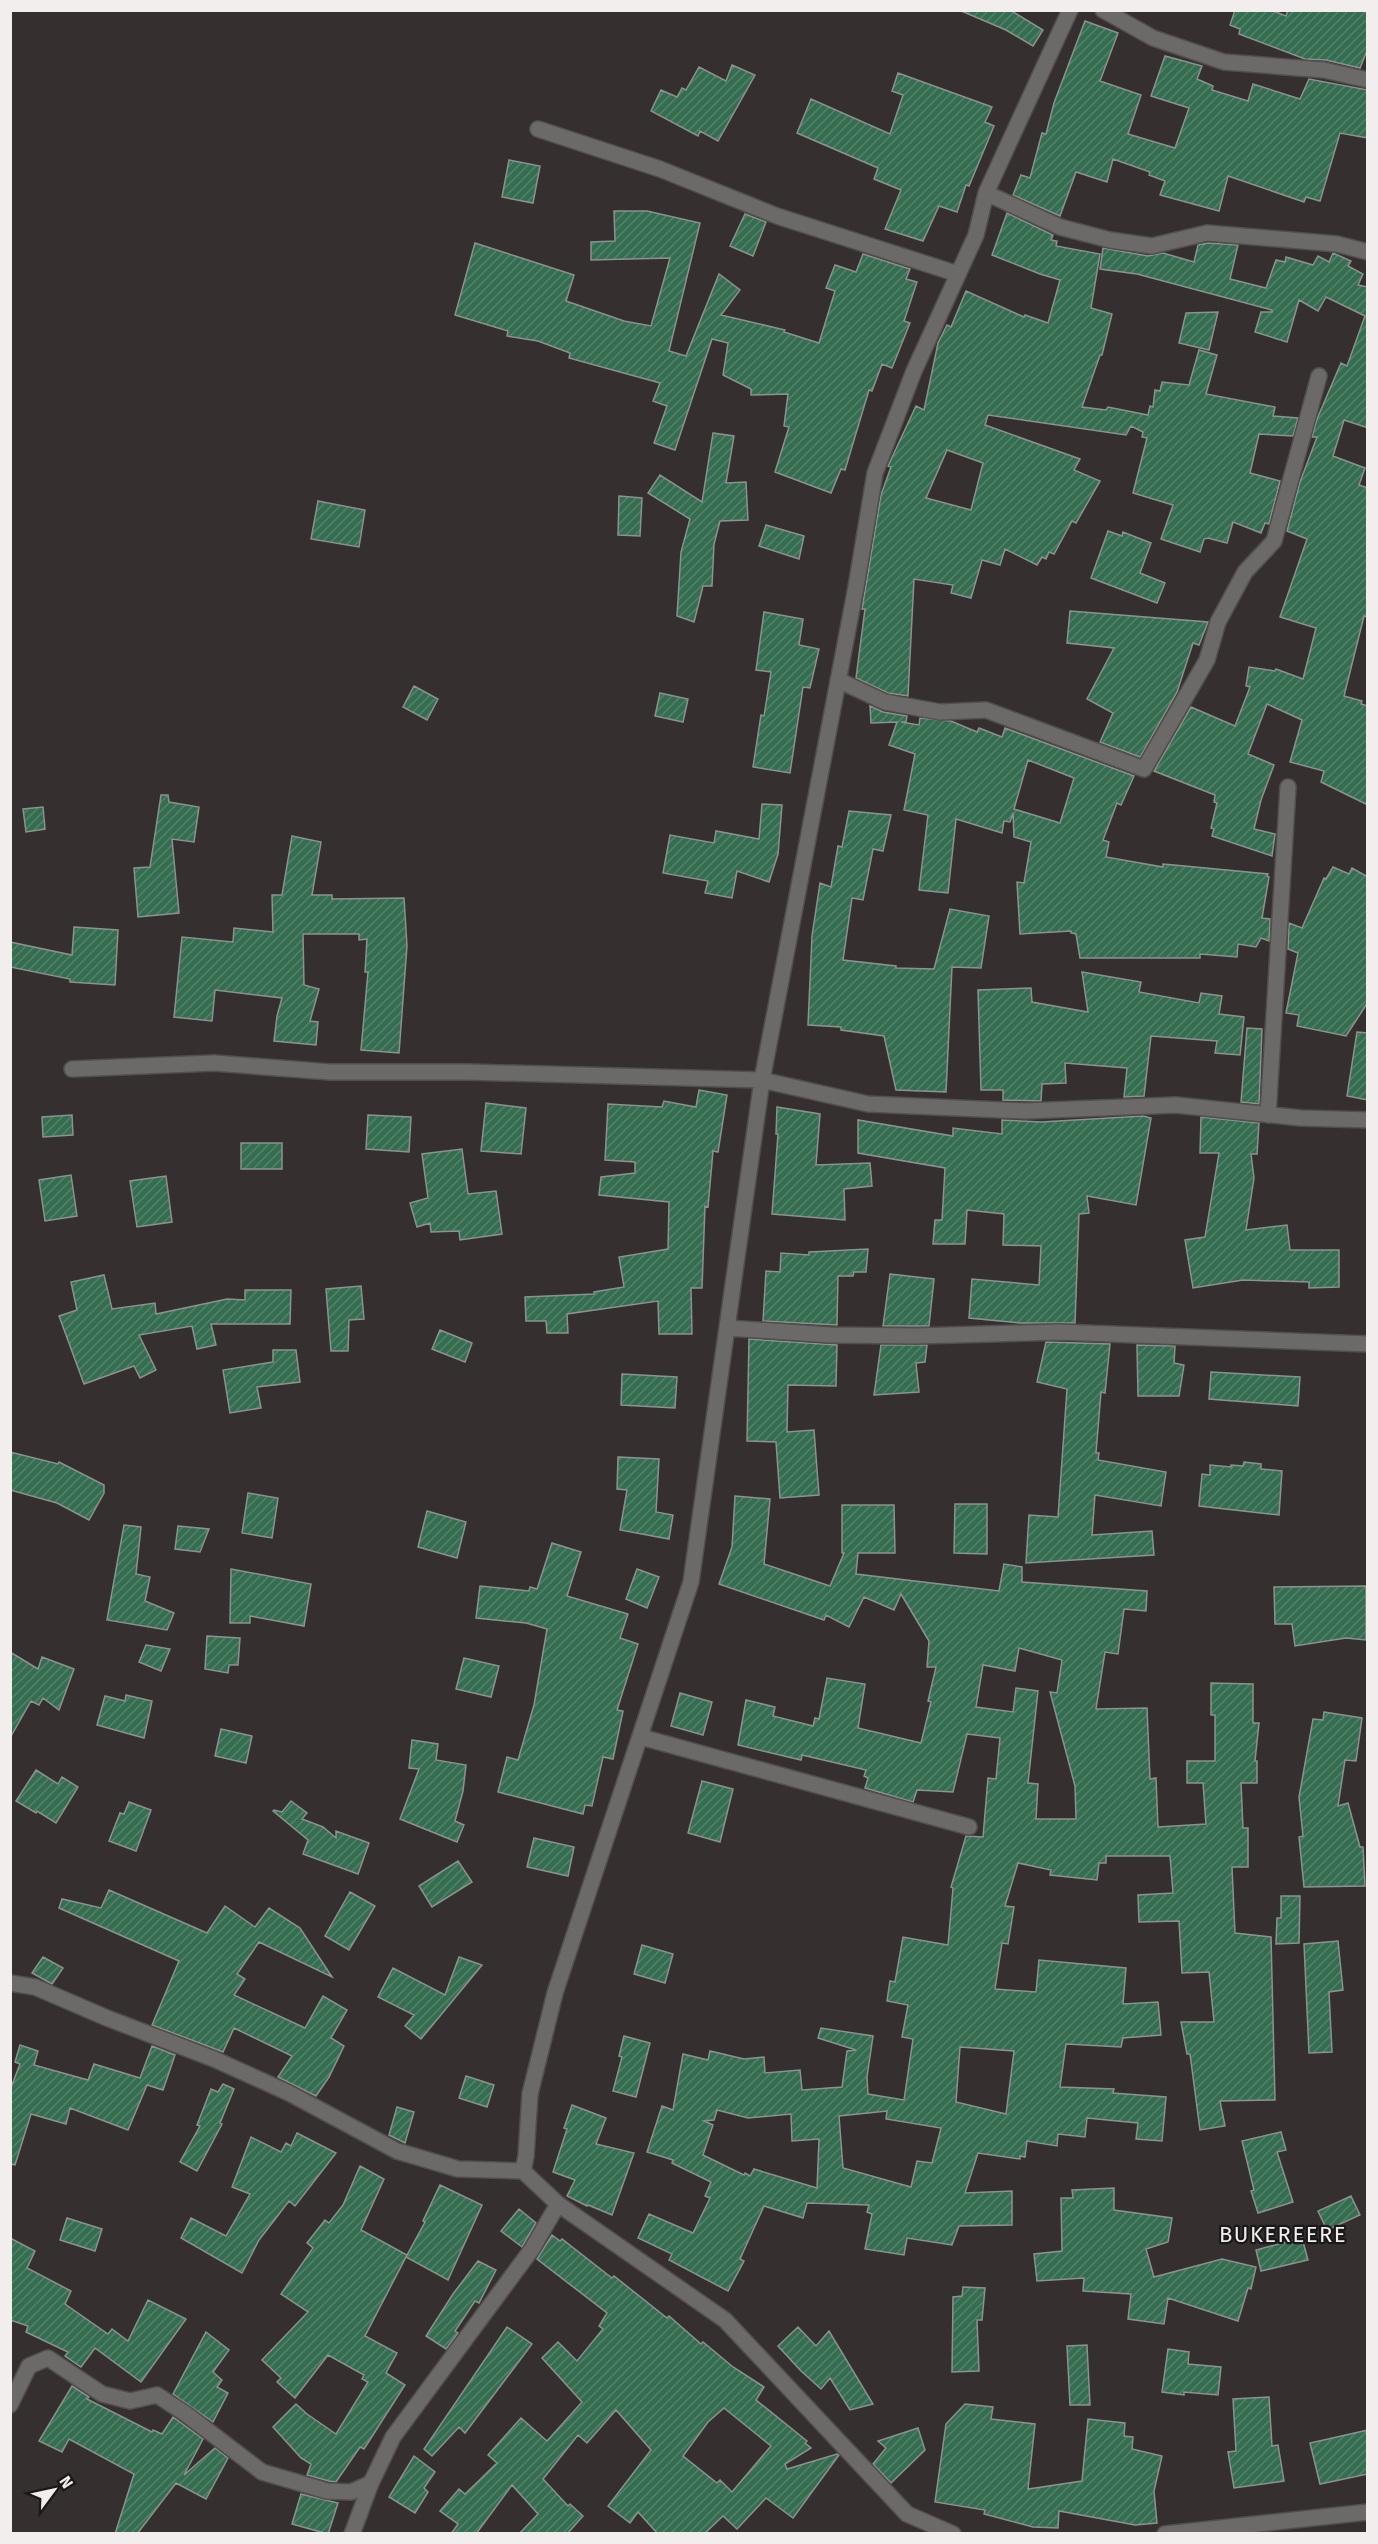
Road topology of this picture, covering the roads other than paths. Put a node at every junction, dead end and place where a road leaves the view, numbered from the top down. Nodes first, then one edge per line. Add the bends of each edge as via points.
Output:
1 (1070, 10) edge
2 (1103, 10) edge
3 (1368, 80) edge
4 (538, 129) dead end
5 (986, 193) junction
6 (1368, 252) edge
7 (958, 274) junction
8 (1319, 376) dead end
9 (838, 680) junction
10 (1288, 787) dead end
11 (72, 1069) dead end
12 (762, 1080) junction
13 (1268, 1115) junction
14 (1368, 1120) edge
15 (728, 1328) junction
16 (1368, 1344) edge
17 (641, 1737) junction
18 (969, 1827) dead end
19 (10, 1983) edge
20 (523, 2171) junction
21 (558, 2204) junction
22 (10, 2405) edge
23 (371, 2483) junction
24 (1368, 2512) edge
25 (352, 2534) edge
26 (953, 2534) edge
27 (1165, 2534) edge

1 - 5 street
2 - 3 street via 1153,38 1224,62 1324,70
4 - 7 street via 660,170 777,216
5 - 6 street via 1060,228 1110,240 1152,246 1207,233 1337,244
5 - 7 street via 975,235
7 - 9 street via 914,371 875,473
8 - 9 street via 1274,541 1245,573 1218,622 1207,660 1144,769 987,710 940,712 885,702
9 - 12 street
10 - 13 street
11 - 12 street via 214,1063 330,1072
12 - 13 street via 868,1104 1025,1111 1176,1105
12 - 15 street
13 - 14 street
15 - 16 street via 830,1335 1058,1332
15 - 17 street via 691,1582
17 - 18 street
17 - 20 street via 555,1993 531,2094
19 - 20 street via 35,1987 214,2060 289,2093 398,2151 458,2169
20 - 21 street
21 - 23 street via 531,2249 393,2437
21 - 26 street via 725,2320 908,2514
22 - 23 street via 29,2366 48,2358 102,2394 130,2401 157,2395 262,2472 327,2491 351,2492
23 - 25 street
24 - 27 street

